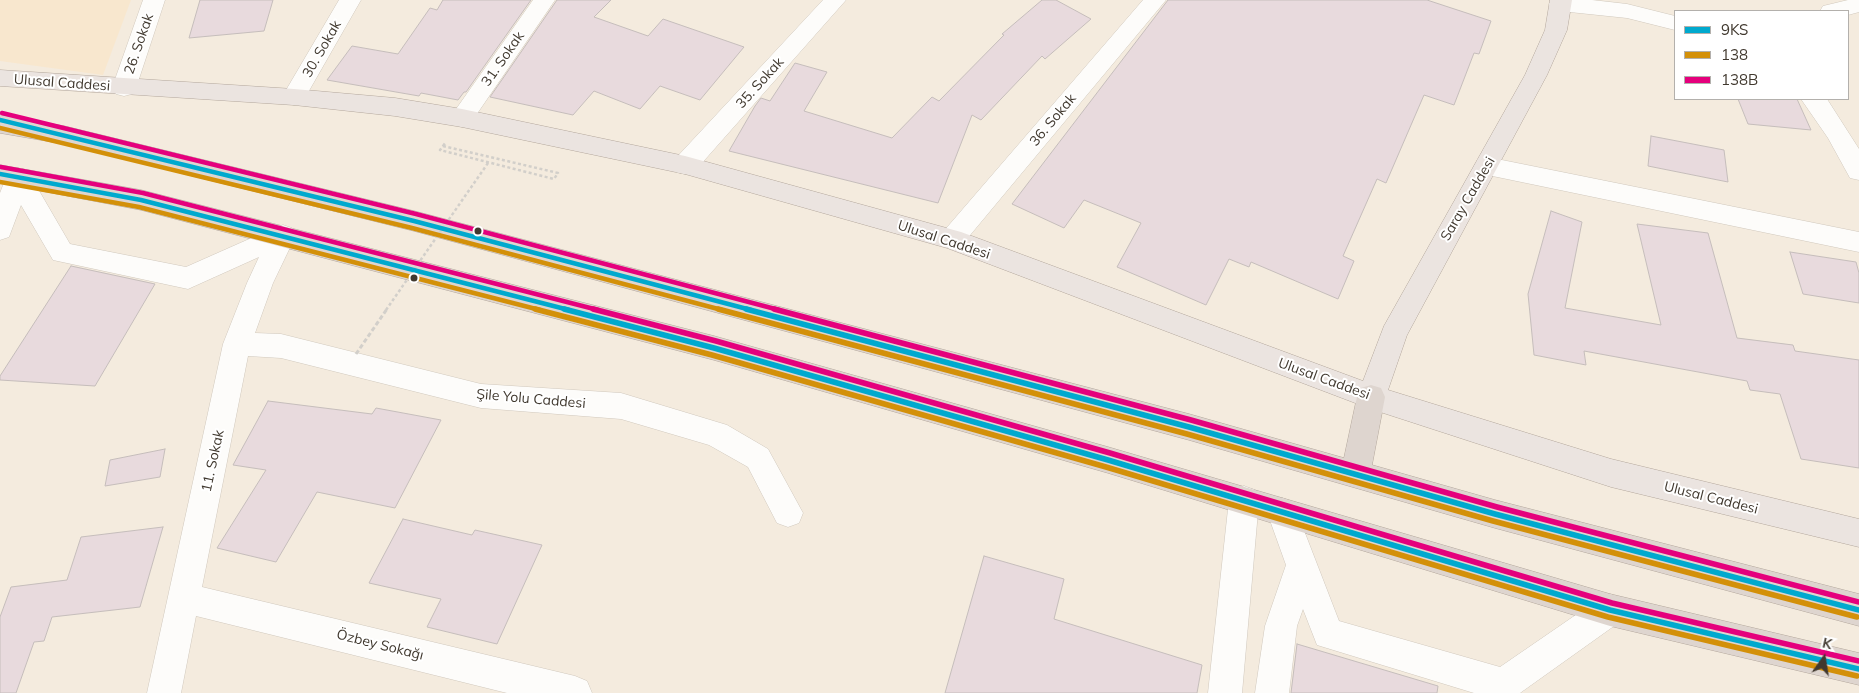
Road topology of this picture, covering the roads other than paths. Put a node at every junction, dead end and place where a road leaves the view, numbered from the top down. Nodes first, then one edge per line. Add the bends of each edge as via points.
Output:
1 (154, 0) edge
2 (350, 0) edge
3 (544, 0) edge
4 (835, 0) edge
5 (1147, 2) edge
6 (1561, 2) edge
7 (1859, 5) edge
8 (1836, 10) edge
9 (1674, 23) edge
10 (0, 78) edge
11 (124, 88) junction
12 (294, 97) junction
13 (1814, 100) edge
14 (462, 118) junction
15 (0, 120) edge
16 (0, 124) edge
17 (64, 135) junction
18 (685, 165) junction
19 (1487, 166) junction
20 (1859, 172) edge
21 (9, 176) edge
22 (0, 230) edge
23 (283, 235) junction
24 (952, 240) junction
25 (1859, 242) edge
26 (237, 344) junction
27 (1371, 397) junction
28 (1355, 475) junction
29 (1244, 500) junction
30 (1282, 512) junction
31 (788, 513) dead end
32 (1859, 533) edge
33 (1302, 564) junction
34 (184, 598) junction
35 (1610, 610) junction
36 (1859, 610) edge
37 (1859, 669) edge
38 (1503, 689) edge
39 (164, 693) edge
40 (575, 693) edge
41 (1225, 693) edge
42 (1272, 693) edge

1 - 11 street, 26. Sokak
2 - 12 street, 30. Sokak
3 - 14 street, 31. Sokak
4 - 18 street, 35. Sokak
5 - 24 street, 36. Sokak
6 - 9 street via 1627,11
6 - 19 main road, Saray Caddesi via 1556,30 1536,75
7 - 8 street
10 - 11 main road, Ulusal Caddesi
11 - 12 main road, Ulusal Caddesi
12 - 14 main road, Ulusal Caddesi via 395,107
13 - 20 street via 1837,132
14 - 18 main road, Ulusal Caddesi
15 - 17 highway
16 - 17 highway
17 - 28 highway via 443,228
18 - 24 main road, Ulusal Caddesi
19 - 25 street
19 - 27 main road, Saray Caddesi via 1394,334
21 - 22 street
21 - 23 highway via 141,200
21 - 23 street via 62,253 188,278
23 - 26 street, 11. Sokak via 260,283
23 - 29 highway via 714,348
24 - 27 main road, Ulusal Caddesi
26 - 31 street, Şile Yolu Caddesi via 281,346 480,396 621,406 716,434 758,458
26 - 34 street, 11. Sokak
27 - 28 highway
27 - 32 main road, Ulusal Caddesi via 1611,473
28 - 36 highway
29 - 30 highway
29 - 41 street
30 - 33 street
30 - 35 highway
33 - 38 street via 1328,634
33 - 42 street via 1281,626
34 - 39 street, 11. Sokak
34 - 40 street, Özbey Sokağı
35 - 37 highway
35 - 38 street

